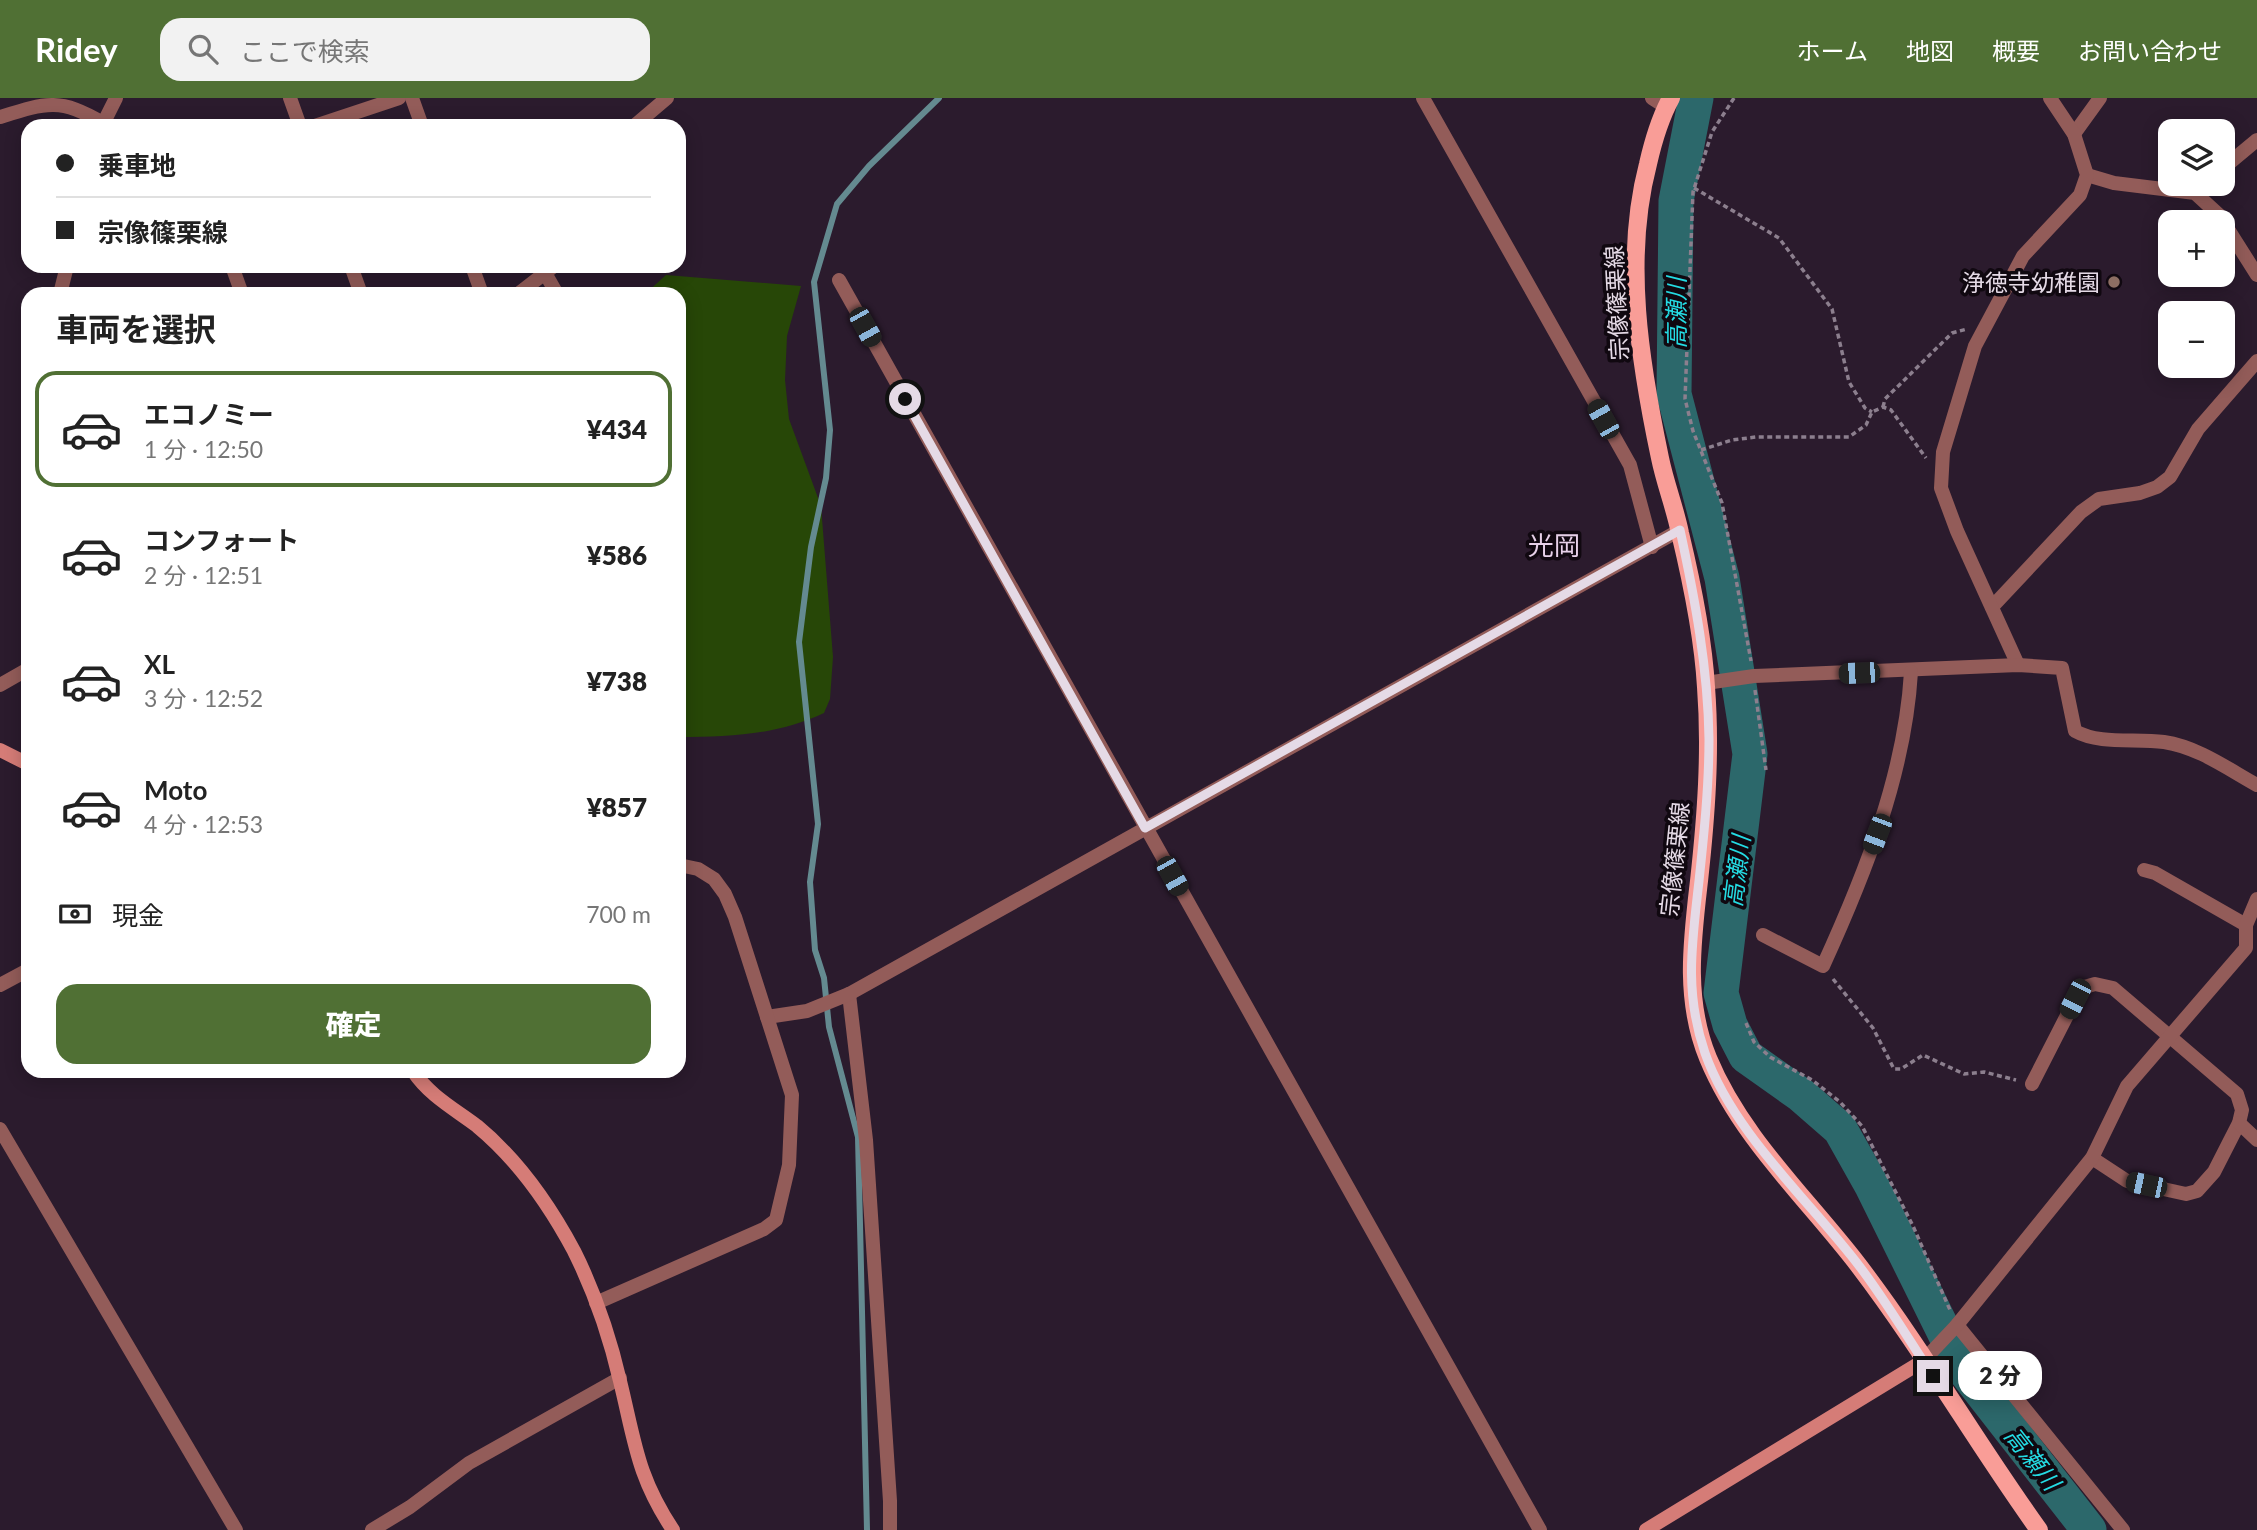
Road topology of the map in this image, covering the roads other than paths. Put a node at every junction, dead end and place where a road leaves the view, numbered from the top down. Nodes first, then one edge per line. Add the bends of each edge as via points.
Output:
1 (116, 98) edge
2 (290, 98) edge
3 (399, 98) edge
4 (412, 98) edge
5 (667, 98) edge
6 (1423, 98) edge
7 (2050, 98) edge
8 (2100, 98) edge
9 (1663, 101) edge
10 (0, 117) edge
11 (97, 119) edge
12 (105, 119) edge
13 (298, 119) edge
14 (336, 119) edge
15 (420, 119) edge
16 (642, 119) edge
17 (2074, 134) junction
18 (2257, 139) edge
19 (2235, 158) edge
20 (2087, 175) junction
21 (2158, 186) edge
22 (2206, 196) edge
23 (542, 273) edge
24 (2257, 275) edge
25 (839, 280) dead end
26 (526, 287) edge
27 (2257, 361) edge
28 (1680, 530) junction
29 (1651, 547) junction
30 (1992, 607) junction
31 (2018, 665) junction
32 (21, 672) edge
33 (1911, 672) junction
34 (1706, 683) junction
35 (0, 685) edge
36 (0, 750) edge
37 (21, 760) edge
38 (2257, 785) edge
39 (1145, 828) junction
40 (686, 866) edge
41 (2144, 870) dead end
42 (2257, 899) edge
43 (2250, 933) edge
44 (1763, 935) dead end
45 (21, 974) edge
46 (0, 985) edge
47 (849, 994) junction
48 (767, 1017) junction
49 (2168, 1037) junction
50 (417, 1078) edge
51 (2032, 1084) road end
52 (2239, 1123) junction
53 (0, 1129) edge
54 (2257, 1140) edge
55 (2092, 1158) junction
56 (596, 1303) junction
57 (1954, 1328) junction
58 (1929, 1355) junction
59 (620, 1378) junction
60 (236, 1530) edge
61 (372, 1530) edge
62 (673, 1530) edge
63 (890, 1530) edge
64 (1540, 1530) edge
65 (1646, 1530) edge
66 (2039, 1530) edge
67 (2123, 1530) edge

1 - 12 street
2 - 13 street
3 - 14 street
4 - 15 street
5 - 16 street
6 - 29 street via 1630,465
7 - 17 street
8 - 17 street
9 - 28 main road, 宗像篠栗線 via 1642,186 1635,259 1647,386 1660,461
10 - 11 street via 58,99 83,106
17 - 20 street
18 - 19 street
20 - 21 street via 2114,183
20 - 30 street via 2080,195 2023,256 1982,332 1943,452 1941,488
22 - 24 street
23 - 26 street
25 - 39 street
27 - 30 street via 2205,419 2170,477 2140,493 2099,499 2081,512
28 - 29 street
28 - 34 main road, 宗像篠栗線
29 - 39 street
30 - 31 street
31 - 33 street
31 - 38 street via 2062,668 2074,731 2089,739 2129,738 2176,745
32 - 35 street
33 - 34 street via 1754,676
33 - 44 street via 1908,716 1877,834 1823,966
34 - 58 main road, 宗像篠栗線 via 1706,794 1690,968 1705,1053 1746,1129
36 - 37 street
39 - 47 street
39 - 64 street
40 - 48 street via 715,879 725,894
41 - 43 street
42 - 43 street
43 - 49 street via 2246,948
45 - 46 street
47 - 48 street via 807,1012
47 - 63 street via 866,1140
48 - 56 street via 792,1095 789,1165 776,1220 729,1247
49 - 51 street via 2113,988 2095,984 2081,988
49 - 52 street via 2231,1086 2242,1110
49 - 55 street via 2127,1086
50 - 56 street via 425,1090 478,1127 517,1167 575,1253
52 - 54 street
52 - 55 street via 2214,1172 2197,1191 2186,1194 2126,1181
53 - 60 street
55 - 57 street
56 - 59 street
57 - 58 street
57 - 67 street
58 - 65 street
58 - 66 main road, 宗像篠栗線
59 - 61 street via 469,1463
59 - 62 street via 638,1464 652,1499

